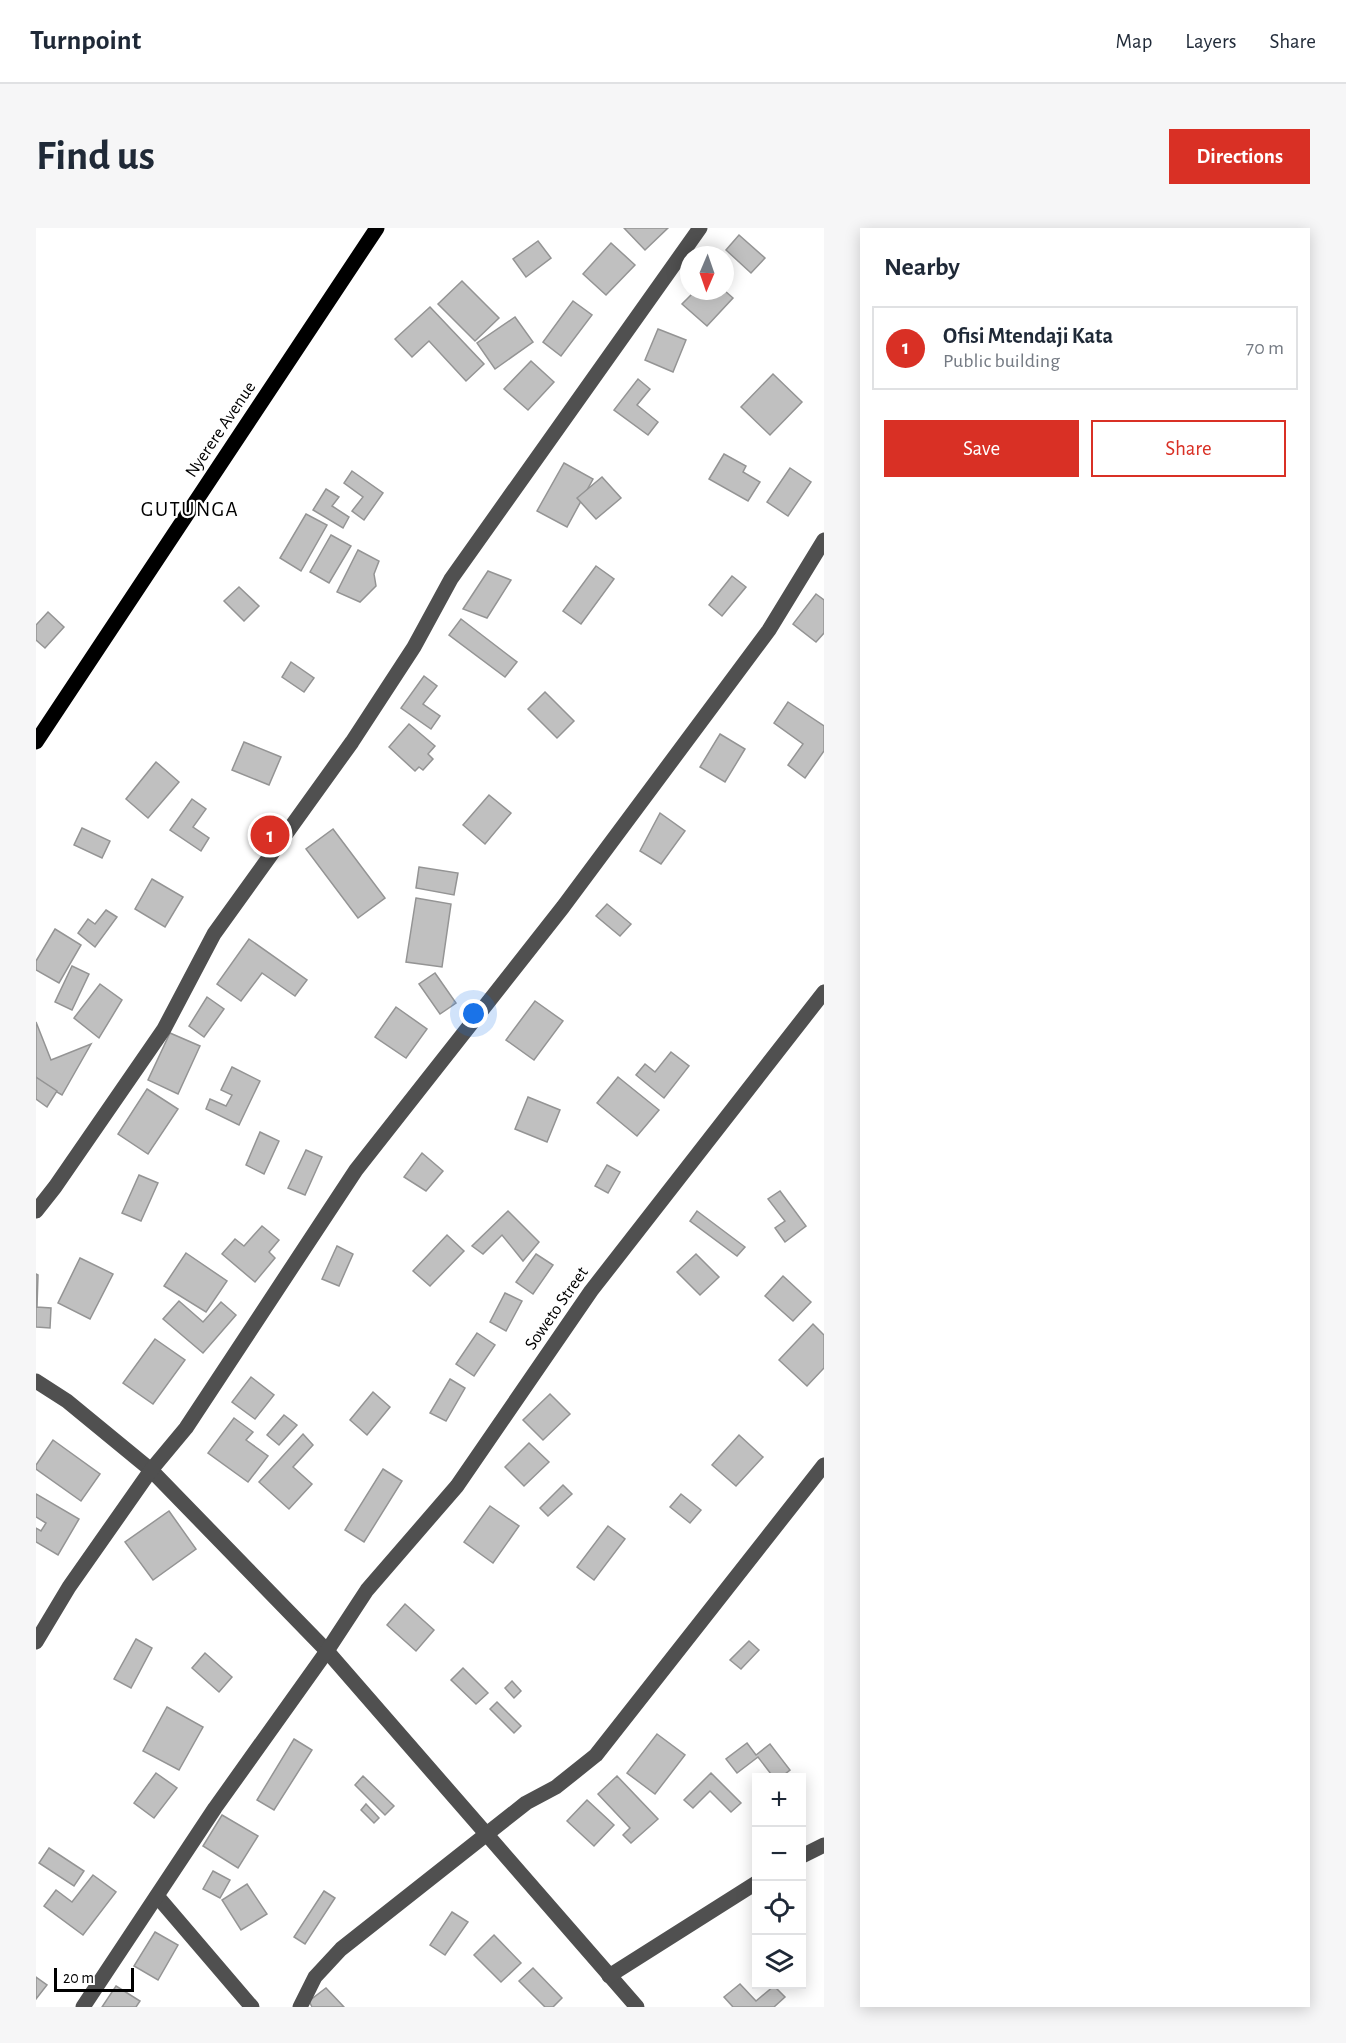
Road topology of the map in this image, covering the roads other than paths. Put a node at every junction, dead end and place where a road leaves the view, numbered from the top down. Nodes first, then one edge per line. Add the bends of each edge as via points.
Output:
1 (377, 228) edge
2 (700, 228) edge
3 (824, 540) edge
4 (36, 742) edge
5 (824, 992) edge
6 (36, 1211) edge
7 (36, 1381) edge
8 (824, 1465) edge
9 (151, 1470) junction
10 (36, 1642) edge
11 (327, 1651) junction
12 (486, 1835) junction
13 (824, 1845) edge
14 (806, 1854) edge
15 (752, 1886) edge
16 (157, 1896) junction
17 (609, 1976) junction
18 (83, 2007) edge
19 (252, 2007) edge
20 (300, 2007) edge
21 (637, 2007) edge

1 - 4 main road, Nyerere Avenue
2 - 6 street via 451,579 414,647 352,742 213,934 164,1029
3 - 9 street via 769,630 563,907 356,1170 186,1428
5 - 11 street, Soweto Street via 591,1291 457,1486 367,1590
7 - 9 street via 67,1401
8 - 12 street via 597,1755
9 - 10 street via 69,1587
9 - 11 street
11 - 12 street
11 - 16 street, Soweto Street
12 - 17 street
12 - 20 street via 341,1948 315,1977
13 - 14 street
15 - 17 street
16 - 18 street, Soweto Street
16 - 19 street
17 - 21 street

